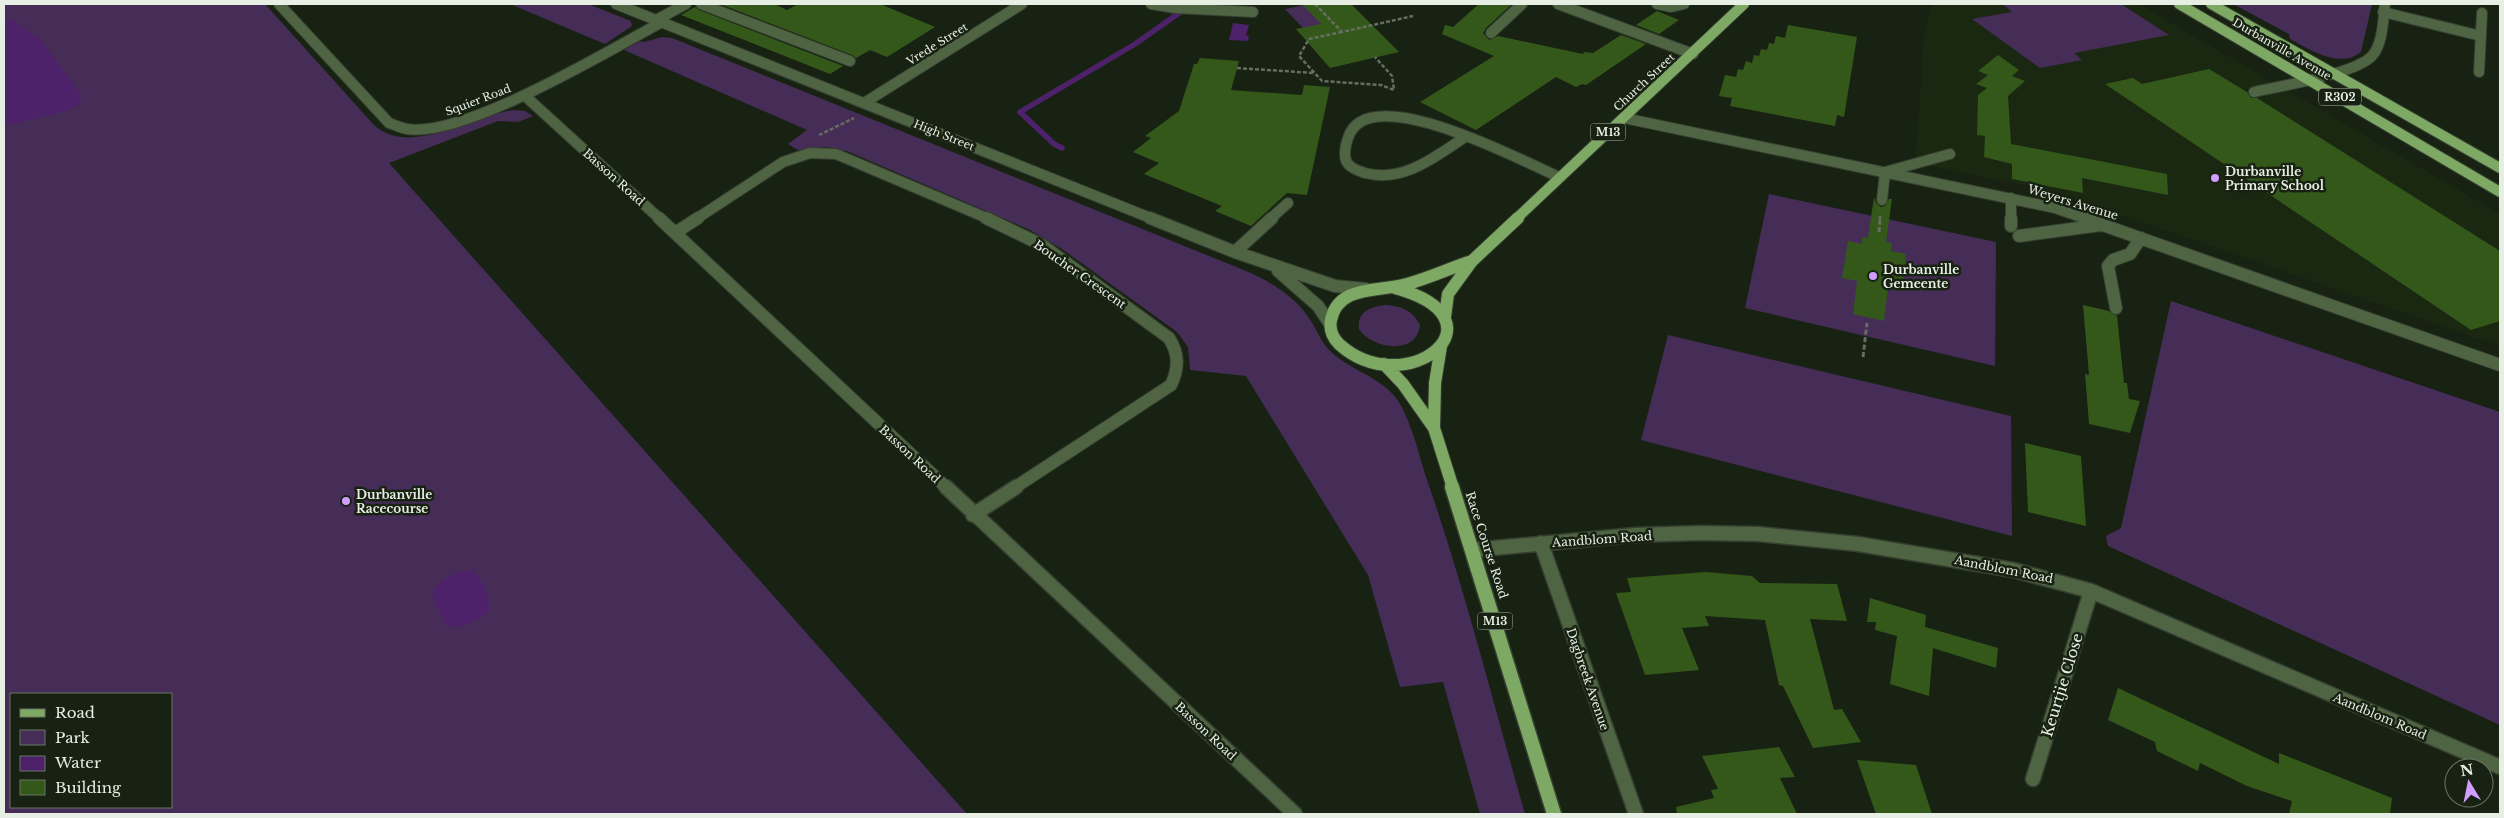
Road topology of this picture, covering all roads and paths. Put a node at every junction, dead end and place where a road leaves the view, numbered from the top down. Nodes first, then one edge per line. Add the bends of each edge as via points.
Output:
1 (279, 4) edge
2 (616, 4) edge
3 (686, 4) edge
4 (701, 4) edge
5 (1022, 4) edge
6 (1151, 4) edge
7 (1315, 4) edge
8 (1522, 4) edge
9 (1558, 4) edge
10 (1657, 4) edge
11 (1684, 4) edge
12 (1744, 4) edge
13 (2179, 4) edge
14 (2210, 4) edge
15 (2384, 8) edge
16 (1253, 12) dead end
17 (2482, 13) dead end
18 (1413, 16) dead end
19 (659, 21) junction
20 (1342, 32) junction
21 (1491, 33) dead end
22 (2481, 36) junction
23 (1693, 54) junction
24 (1375, 57) dead end
25 (850, 61) dead end
26 (1238, 68) dead end
27 (2334, 72) junction
28 (2479, 72) dead end
29 (1315, 74) junction
30 (2310, 79) junction
31 (2254, 92) dead end
32 (524, 96) junction
33 (864, 103) junction
34 (856, 117) dead end
35 (1624, 118) junction
36 (816, 136) dead end
37 (1465, 136) junction
38 (1950, 154) dead end
39 (2500, 168) edge
40 (1885, 172) junction
41 (1560, 177) junction
42 (2500, 192) edge
43 (2011, 198) junction
44 (1882, 200) dead end
45 (1288, 204) dead end
46 (2104, 224) junction
47 (2010, 226) dead end
48 (1879, 228) dead end
49 (1879, 232) dead end
50 (675, 233) junction
51 (2019, 236) dead end
52 (2141, 238) junction
53 (1235, 252) junction
54 (1472, 261) junction
55 (1272, 266) junction
56 (1395, 288) junction
57 (1366, 289) junction
58 (2116, 308) dead end
59 (1445, 317) junction
60 (1867, 323) dead end
61 (1330, 324) junction
62 (1441, 346) junction
63 (1863, 357) dead end
64 (1384, 364) junction
65 (2500, 366) edge
66 (1434, 428) junction
67 (974, 515) junction
68 (1541, 544) junction
69 (1472, 550) junction
70 (2091, 592) junction
71 (2500, 767) edge
72 (2033, 779) dead end
73 (1295, 814) edge
74 (1554, 814) edge
75 (1636, 814) edge

1 - 32 street, Squier Road via 396,127 425,129 453,124
2 - 19 street, High Street
3 - 19 street, Squier Road
4 - 25 street
5 - 33 street, Vrede Street
6 - 16 street
7 - 20 path
8 - 21 street
9 - 23 street
10 - 11 street via 1671,7
12 - 23 main road, Church Street / M13
13 - 30 main road, Durbanville Avenue / R302
14 - 27 main road, Durbanville Avenue / R302
15 - 22 street
15 - 27 street via 2377,47 2372,56 2358,65
17 - 22 street
18 - 20 path
19 - 32 street, Squier Road
19 - 33 street, High Street
20 - 29 path via 1309,39 1299,56
22 - 28 street
23 - 35 main road, Church Street / M13
24 - 29 path via 1395,81 1394,90 1381,85 1322,81
26 - 29 path
27 - 30 street
27 - 39 main road, Durbanville Avenue / R302
30 - 31 street
30 - 42 main road, Durbanville Avenue / R302
32 - 50 street, Basson Road
33 - 53 street, High Street
34 - 36 path
35 - 40 street, Weyers Avenue
35 - 41 main road, Church Street / M13
37 - 37 street via 1419,120 1367,119 1348,131 1346,158 1350,166 1359,171 1385,176 1402,174 1426,163
37 - 41 street
38 - 40 street
40 - 43 street, Weyers Avenue
40 - 44 street
41 - 54 main road, Church Street / M13
43 - 46 street, Weyers Avenue
43 - 47 street
45 - 53 street
46 - 51 street
46 - 52 street, Weyers Avenue
48 - 49 path
50 - 67 street, Basson Road
50 - 67 street, Boucher Crescent via 783,162 810,153 836,154 1042,245 1168,338 1178,356 1171,385
52 - 58 street via 2130,254 2113,260 2108,266
52 - 65 street, Weyers Avenue
53 - 55 street, High Street
54 - 56 main road, Church Street / M13
54 - 59 main road, Church Street / M13 via 1448,294
55 - 57 street, High Street via 1335,286
55 - 61 street, High Street via 1318,306
56 - 57 main road, M13
56 - 59 main road, M13 via 1425,298
57 - 61 main road, M13 via 1340,302 1332,312
59 - 62 main road, Race Course Road / M13 via 1447,332
60 - 63 path
61 - 64 main road via 1334,338 1344,350 1360,359
62 - 64 main road via 1419,361
62 - 66 main road, Race Course Road / M13 via 1435,383
64 - 66 main road, Race Course Road / M13 via 1403,384
66 - 69 main road, Race Course Road / M13
67 - 73 street, Basson Road
68 - 69 street, Aandblom Road
68 - 70 street, Aandblom Road via 1686,533 1811,537 2025,571
68 - 75 street, Dagbreek Avenue
69 - 74 main road, Race Course Road / M13
70 - 71 street, Aandblom Road
70 - 72 street, Keurtjie Close

